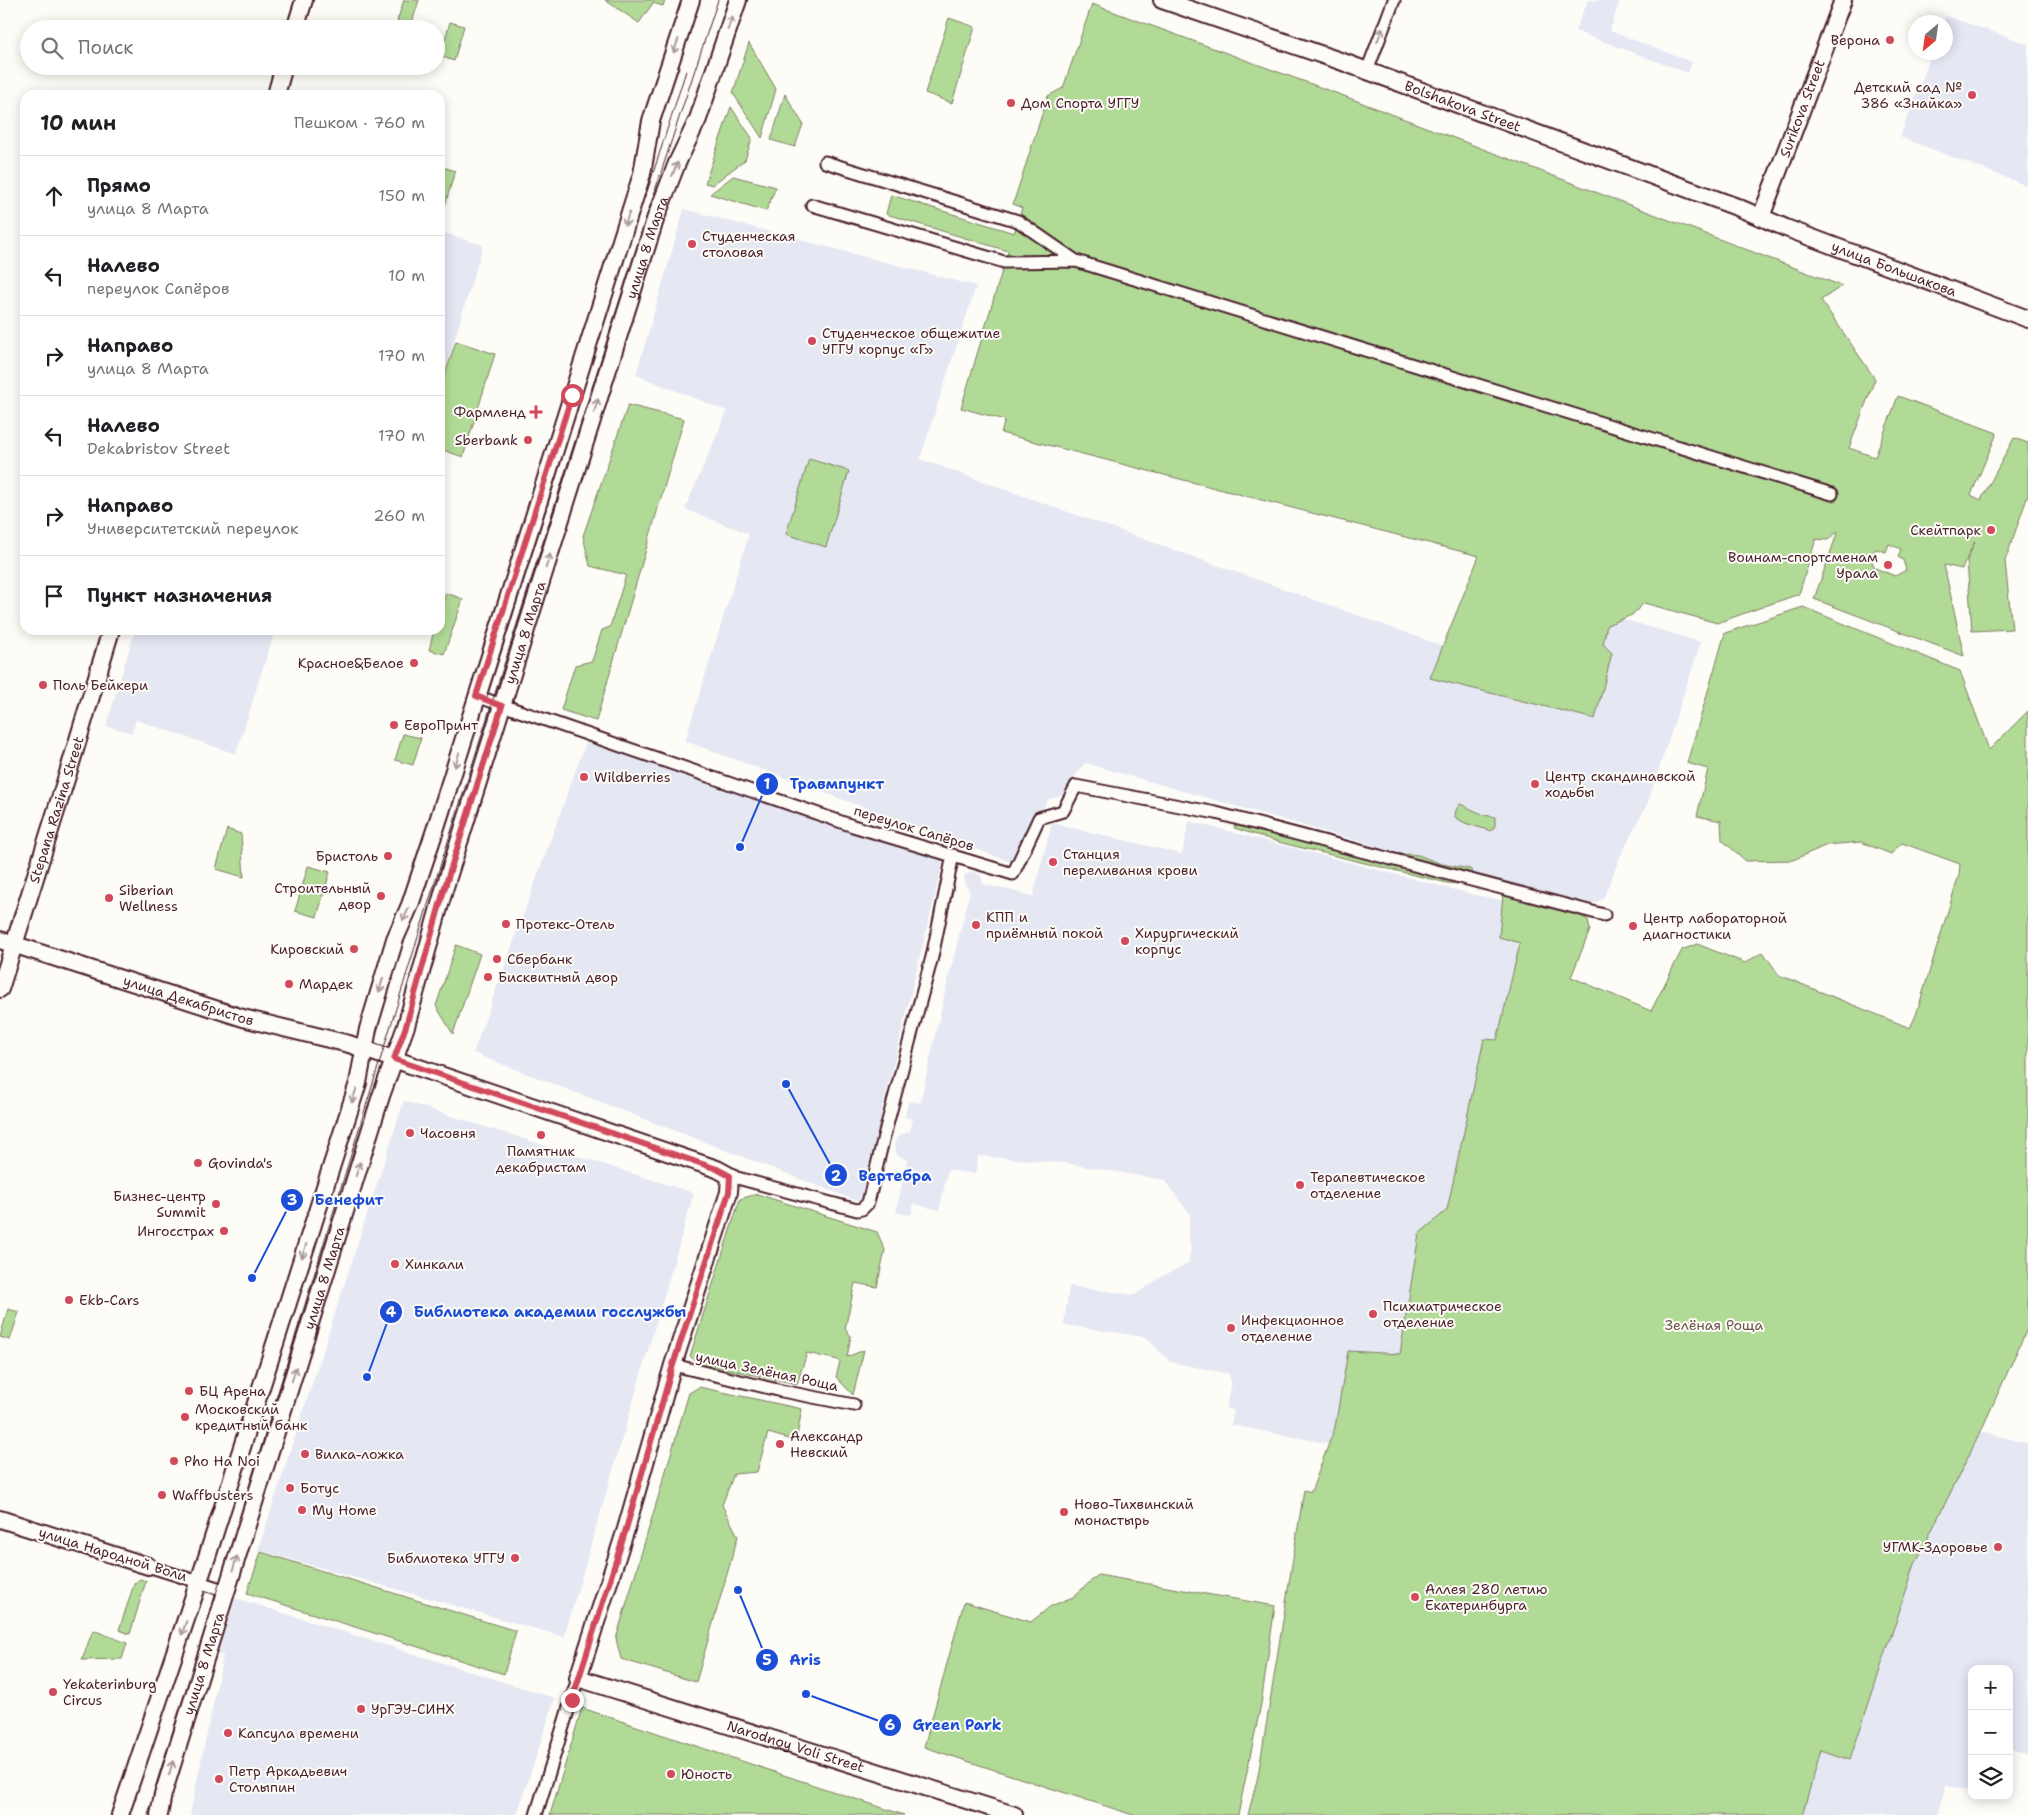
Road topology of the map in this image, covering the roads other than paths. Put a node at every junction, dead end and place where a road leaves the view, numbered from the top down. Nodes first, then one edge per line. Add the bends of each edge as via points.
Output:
1 (304, 0) edge
2 (691, 0) edge
3 (738, 0) edge
4 (1162, 0) edge
5 (1394, 0) edge
6 (1843, 0) edge
7 (298, 20) edge
8 (1367, 71) junction
9 (282, 75) edge
10 (277, 90) edge
11 (825, 162) dead end
12 (812, 204) dead end
13 (1760, 217) junction
14 (1076, 261) junction
15 (2028, 319) edge
16 (1832, 494) dead end
17 (109, 635) edge
18 (476, 696) junction
19 (502, 706) junction
20 (953, 855) junction
21 (1604, 915) dead end
22 (7, 942) edge
23 (0, 989) edge
24 (364, 1049) junction
25 (394, 1059) junction
26 (730, 1176) junction
27 (673, 1365) junction
28 (854, 1405) dead end
29 (0, 1519) edge
30 (148, 1566) joint
31 (199, 1582) junction
32 (227, 1590) junction
33 (578, 1678) junction
34 (120, 1815) edge
35 (158, 1815) edge
36 (536, 1815) edge
37 (1014, 1815) edge

1 - 7 main road
2 -> 18 main road, улица 8 Марта via 651,121 642,174
19 -> 3 main road, улица 8 Марта via 655,220 698,118
4 - 8 main road, Bolshakova Street
8 -> 5 street
6 - 13 main road, Surikova Street
8 - 13 main road, Bolshakova Street
9 - 10 main road
11 - 14 street via 1018,221
12 - 14 street via 1004,262
13 - 15 main road, улица Большакова
14 - 16 street
17 - 22 main road, Stepana Razina Street via 68,773
18 - 19 street, переулок Сапёров
18 -> 24 main road, улица 8 Марта via 410,905 395,939
19 - 20 street, переулок Сапёров via 853,826
19 - 25 main road, улица 8 Марта
20 - 21 street, переулок Сапёров via 1013,874 1039,818 1063,811 1076,786 1216,813
20 - 26 street via 932,957 870,1199 857,1210
22 - 23 main road, Stepana Razina Street
22 - 24 main road, улица Декабристов via 243,1018
24 - 25 main road, улица Декабристов
24 -> 31 main road, улица 8 Марта via 358,1083
25 - 26 main road, улица Декабристов
32 -> 25 main road, улица 8 Марта
26 - 27 main road via 729,1192
27 - 28 street, улица Зелёная Роща
27 - 33 main road via 626,1529
29 - 30 main road, улица Народной Воли
30 - 31 street, улица Народной Воли
31 - 32 street, улица Народной Воли
31 -> 34 main road, улица 8 Марта
35 -> 32 main road, улица 8 Марта
33 - 36 street
33 - 37 main road, Narodnoy Voli Street

